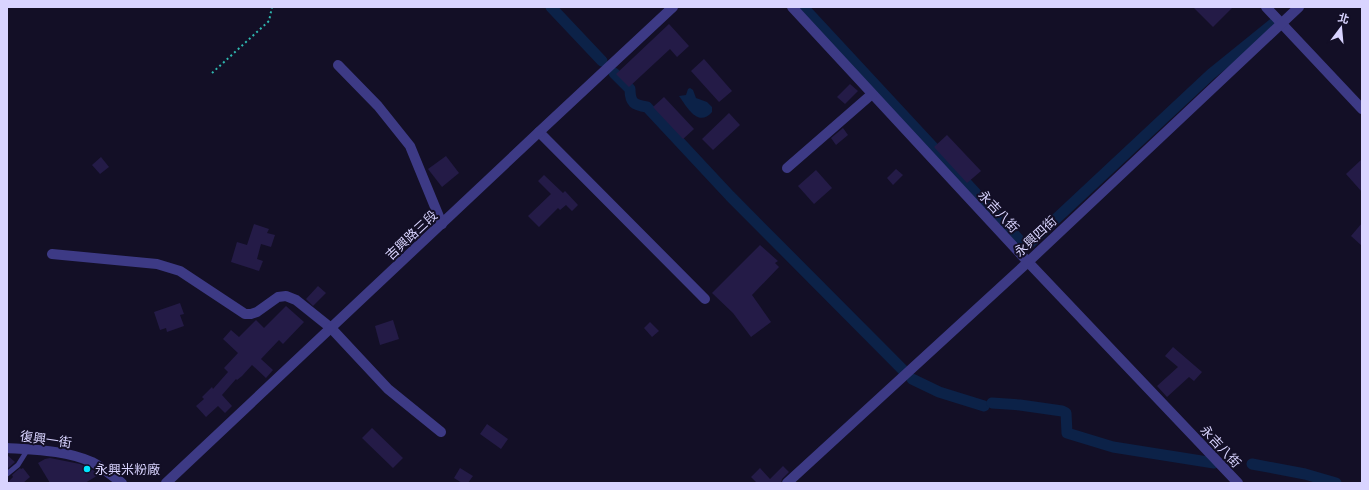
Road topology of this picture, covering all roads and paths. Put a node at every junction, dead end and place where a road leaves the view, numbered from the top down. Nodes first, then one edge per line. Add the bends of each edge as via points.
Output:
1 (272, 7) edge
2 (673, 7) edge
3 (792, 7) edge
4 (1266, 7) edge
5 (1299, 7) edge
6 (1282, 24) junction
7 (338, 65) dead end
8 (212, 73) dead end
9 (872, 94) junction
10 (1362, 109) edge
11 (538, 132) junction
12 (787, 168) dead end
13 (442, 224) junction
14 (52, 254) dead end
15 (1028, 262) junction
16 (705, 298) dead end
17 (331, 328) junction
18 (441, 432) dead end
19 (7, 448) edge
20 (28, 449) junction
21 (7, 474) edge
22 (122, 483) edge
23 (166, 483) edge
24 (787, 483) edge
25 (1238, 483) edge

1 - 8 path via 269,21
2 - 11 street, 吉興路三段
3 - 9 street, 永吉八街
4 - 6 street
5 - 6 street, 永興四街
6 - 10 street
6 - 15 street, 永興四街
7 - 13 street via 378,106 410,146
9 - 12 street
9 - 15 street, 永吉八街
11 - 13 street, 吉興路三段
11 - 16 street
13 - 17 street, 吉興路三段
14 - 17 street via 157,264 180,271 245,314 257,312 278,297 286,296 296,300
15 - 24 street, 永興四街
15 - 25 street, 永吉八街
17 - 18 street via 388,389
17 - 23 street, 吉興路三段
19 - 20 street, 復興一街
20 - 21 lane via 18,465
20 - 22 street, 復興一街 via 62,452 92,462

